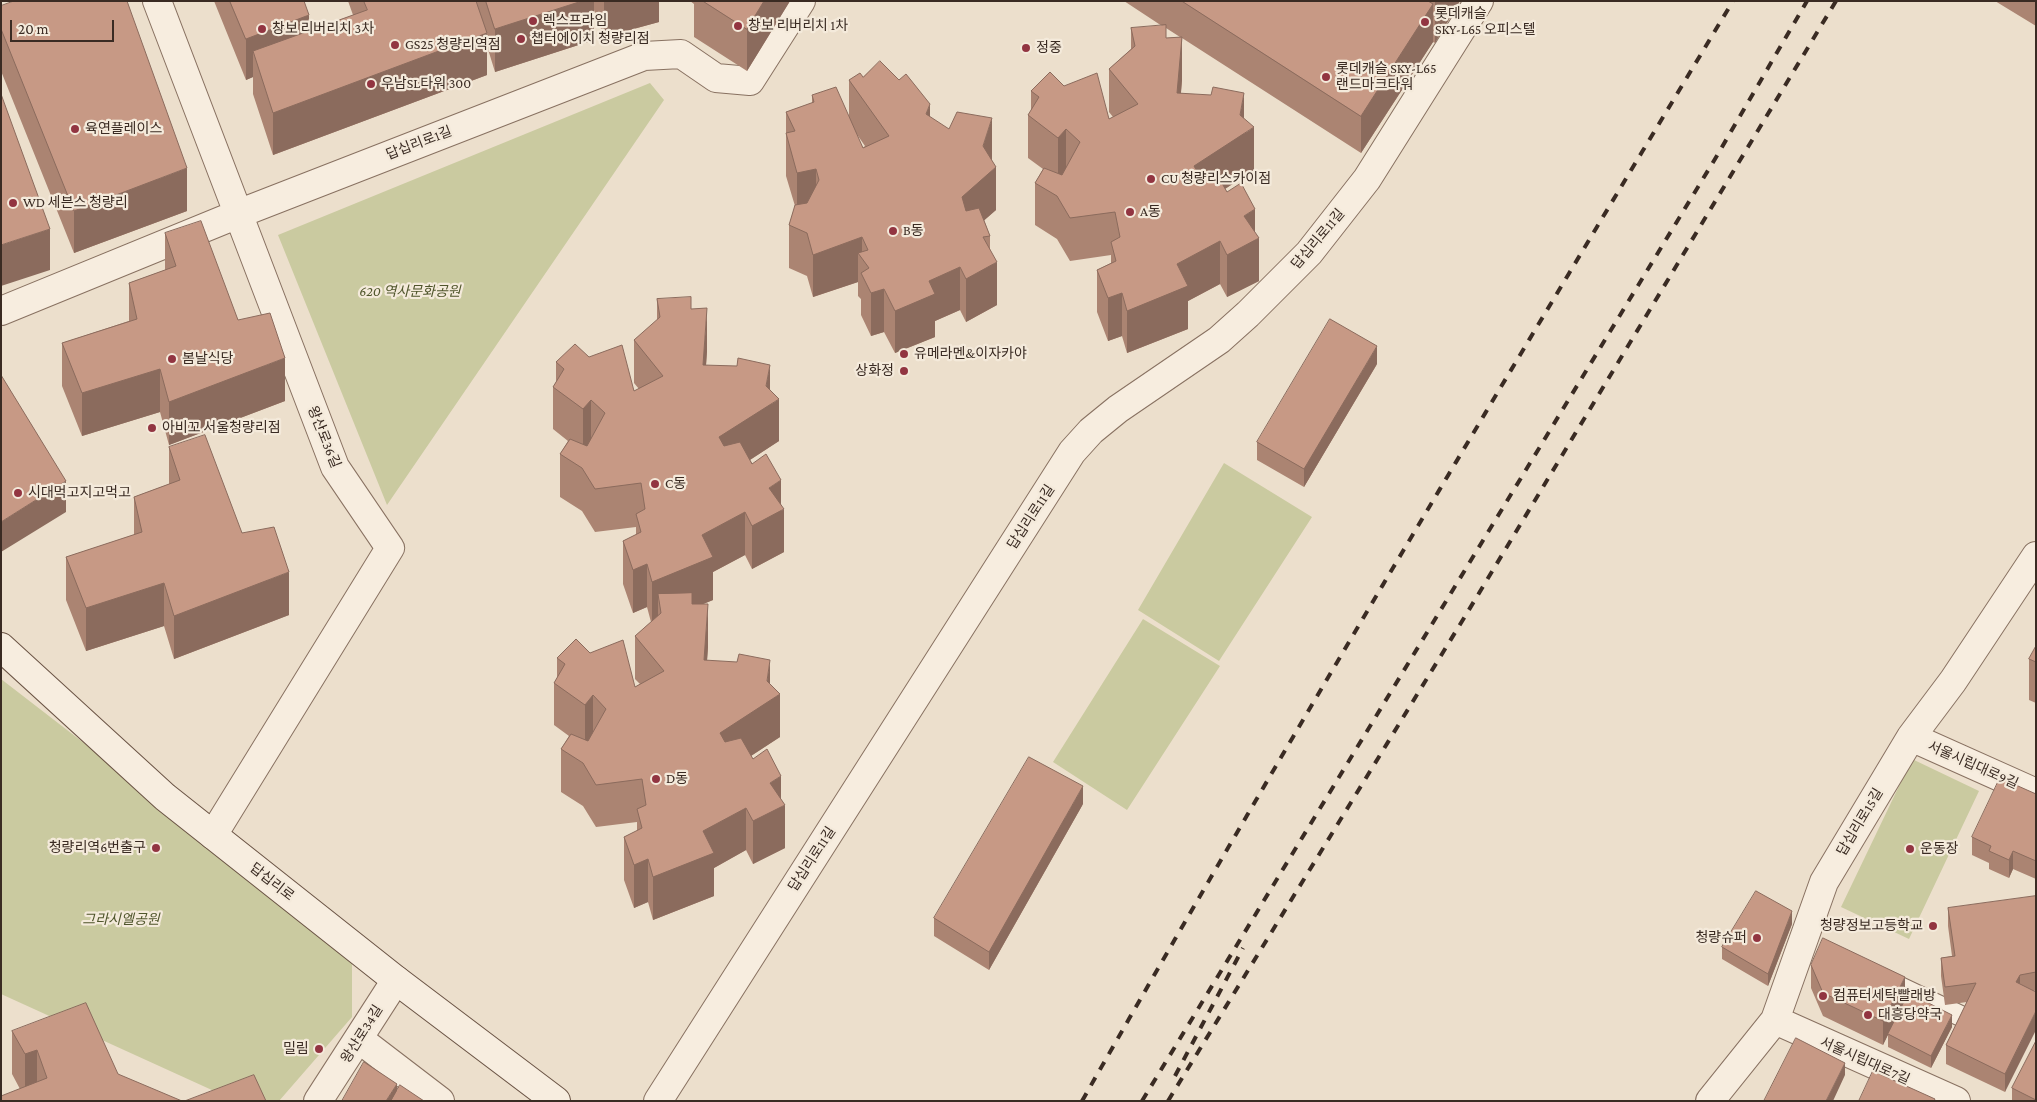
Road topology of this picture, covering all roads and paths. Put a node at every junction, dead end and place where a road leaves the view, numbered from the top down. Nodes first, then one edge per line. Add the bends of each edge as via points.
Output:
1 (157, 1) edge
2 (801, 1) edge
3 (1479, 1) edge
4 (238, 214) junction
5 (1, 311) edge
6 (2036, 556) edge
7 (1, 647) edge
8 (1911, 737) junction
9 (2036, 793) edge
10 (212, 835) junction
11 (1863, 970) edge
12 (396, 980) junction
13 (1967, 1019) edge
14 (1775, 1020) junction
15 (359, 1039) junction
16 (323, 1095) edge
17 (440, 1101) edge
18 (556, 1101) edge
19 (658, 1101) edge
20 (1710, 1101) edge
21 (1956, 1101) edge

1 - 4 street, 왕산로36길
2 - 4 street, 답십리로1길 via 750,81 716,78 681,54 644,56
3 - 19 street, 답십리로11길 via 1367,179 1309,252 1219,340 1118,409 1091,430 1072,452
4 - 5 street, 답십리로1길
4 - 10 street, 왕산로36길 via 335,467 390,548
6 - 8 street, 답십리로15길
7 - 10 street, 답십리로 via 165,797
8 - 9 street, 서울시립대로9길
8 - 14 street, 답십리로15길 via 1824,882 1811,945
10 - 12 street, 답십리로
11 - 13 lane
12 - 15 street, 왕산로34길
12 - 18 street, 답십리로
14 - 20 street, 답십리로15길
14 - 21 street, 서울시립대로7길
15 - 16 street, 왕산로34길
15 - 17 street

